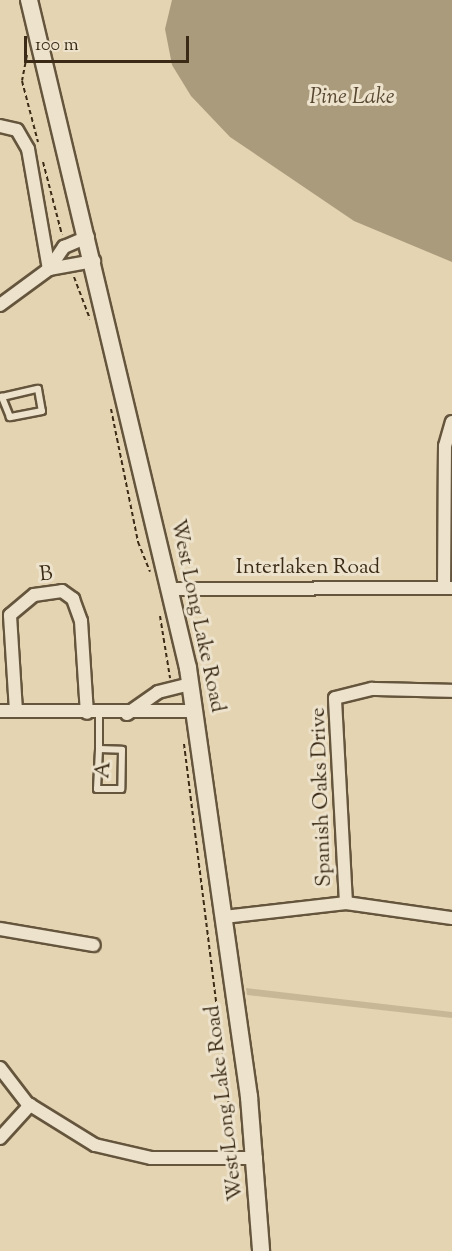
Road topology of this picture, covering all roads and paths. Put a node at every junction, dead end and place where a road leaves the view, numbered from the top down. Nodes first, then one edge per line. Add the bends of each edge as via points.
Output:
1 (29, 0) edge
2 (28, 47) dead end
3 (0, 126) edge
4 (88, 237) junction
5 (64, 247) junction
6 (94, 261) junction
7 (71, 267) junction
8 (49, 269) junction
9 (0, 304) edge
10 (91, 325) dead end
11 (110, 403) dead end
12 (3, 409) edge
13 (452, 422) edge
14 (151, 574) dead end
15 (452, 574) edge
16 (448, 588) edge
17 (172, 589) junction
18 (160, 612) dead end
19 (183, 686) junction
20 (452, 691) edge
21 (0, 711) edge
22 (16, 711) junction
23 (195, 711) junction
24 (93, 713) junction
25 (127, 714) junction
26 (183, 737) dead end
27 (99, 748) junction
28 (346, 903) junction
29 (224, 917) junction
30 (452, 918) edge
31 (0, 929) edge
32 (94, 945) dead end
33 (0, 1068) edge
34 (30, 1106) junction
35 (0, 1138) edge
36 (233, 1158) junction
37 (256, 1158) junction
38 (244, 1197) dead end
39 (261, 1251) edge

1 - 4 main road, West Long Lake Road
2 - 5 path via 22,81
3 - 8 street via 17,130 28,149
4 - 5 street
4 - 6 main road, West Long Lake Road
5 - 8 street
6 - 7 street
6 - 17 main road, West Long Lake Road
7 - 8 street
7 - 10 path
8 - 9 street
11 - 14 path via 138,542
12 - 12 lane via 10,417 42,411 38,389 2,397
13 - 16 street via 445,446
15 - 16 street
16 - 17 street, Interlaken Road
17 - 19 main road, West Long Lake Road
18 - 19 path via 167,671
19 - 23 main road, West Long Lake Road
19 - 25 street
20 - 28 street, Spanish Oaks Drive via 372,689 334,698
21 - 22 street
22 - 24 street
22 - 24 street, B via 10,615 34,595 62,591 73,599 81,621
23 - 25 street
23 - 29 main road, West Long Lake Road
24 - 25 street
24 - 27 lane, A
26 - 36 path
27 - 27 lane, A via 98,789 121,789 122,750
28 - 29 street, Spanish Oaks Drive
28 - 30 street, Spanish Oaks Drive
29 - 37 main road, West Long Lake Road
31 - 32 street
33 - 34 street
34 - 35 street
34 - 36 street via 95,1145 131,1155
36 - 37 street
36 - 38 path
37 - 39 main road, West Long Lake Road

